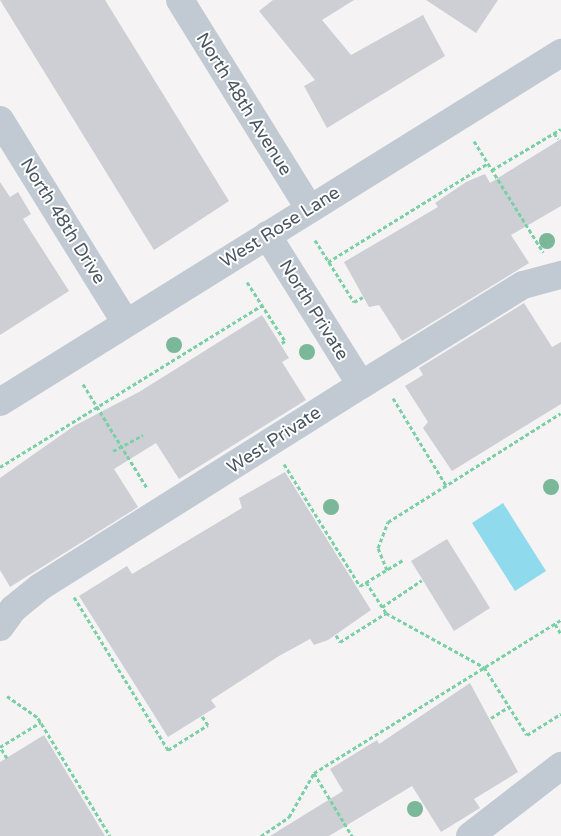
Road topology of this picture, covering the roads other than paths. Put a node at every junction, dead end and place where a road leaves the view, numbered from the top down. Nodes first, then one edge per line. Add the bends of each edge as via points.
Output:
1 (180, 0) edge
2 (561, 54) edge
3 (0, 120) edge
4 (309, 208) junction
5 (267, 235) junction
6 (559, 276) edge
7 (126, 323) junction
8 (369, 380) junction
9 (0, 402) edge
10 (0, 626) edge
11 (561, 766) edge
12 (470, 836) edge

1 - 4 street, North 48th Avenue
2 - 4 street, West Rose Lane
3 - 7 street, North 48th Drive
4 - 5 street, West Rose Lane
5 - 7 street, West Rose Lane
5 - 8 street, North Private
6 - 8 street, West Private via 523,285
7 - 9 street, West Rose Lane
8 - 10 street, West Private via 60,575 13,608
11 - 12 street

